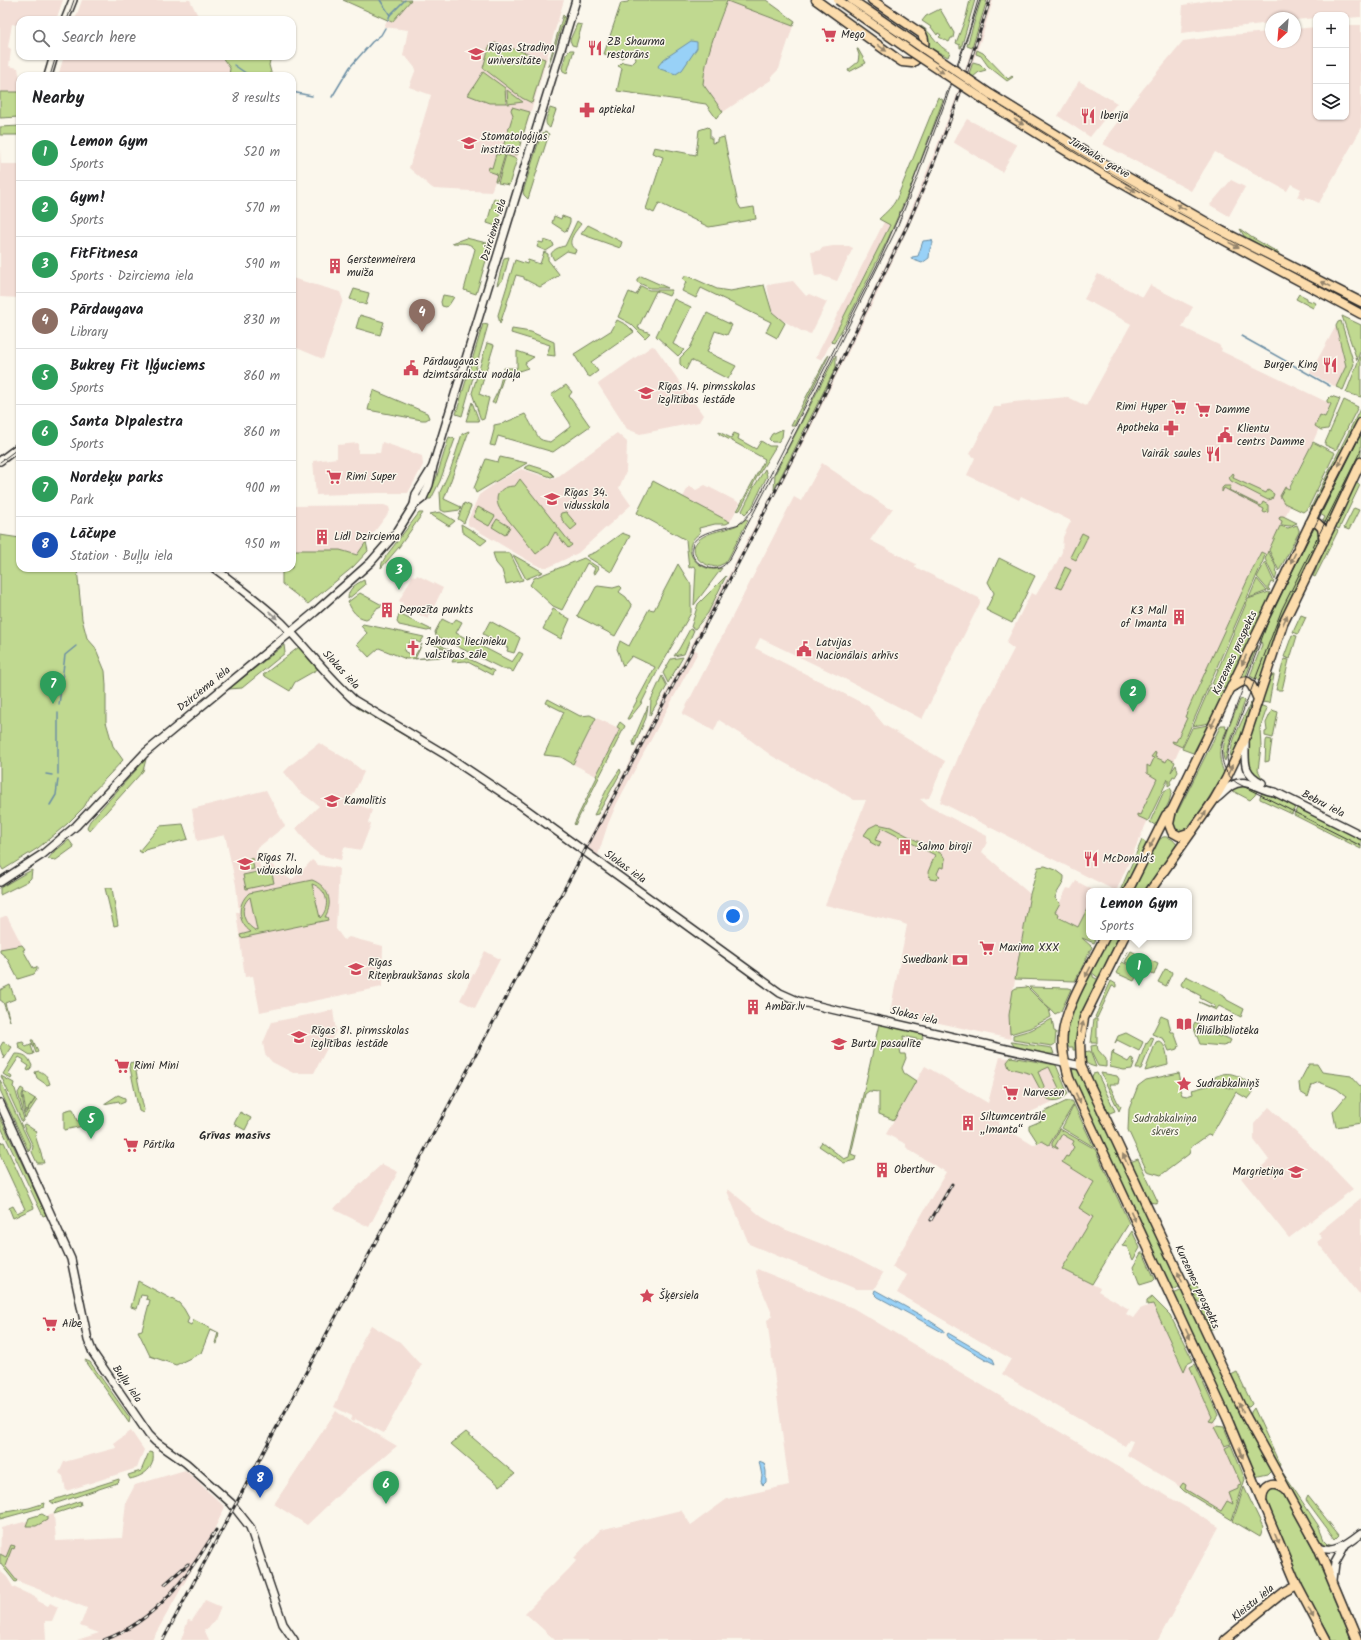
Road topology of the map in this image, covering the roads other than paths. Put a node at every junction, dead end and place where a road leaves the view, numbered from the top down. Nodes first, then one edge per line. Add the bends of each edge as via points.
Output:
1 (73, 0) edge
2 (576, 0) edge
3 (816, 0) edge
4 (838, 0) edge
5 (852, 0) edge
6 (872, 0) edge
7 (67, 16) edge
8 (53, 60) edge
9 (49, 72) edge
10 (988, 98) junction
11 (1361, 302) edge
12 (1361, 314) edge
13 (1361, 422) edge
14 (16, 449) edge
15 (0, 461) edge
16 (1361, 462) edge
17 (1310, 523) junction
18 (1324, 541) junction
19 (219, 572) edge
20 (291, 632) junction
21 (1231, 688) junction
22 (1258, 698) junction
23 (1245, 739) junction
24 (1275, 792) junction
25 (1214, 800) junction
26 (1172, 810) junction
27 (1191, 832) junction
28 (1361, 835) edge
29 (0, 882) edge
30 (1130, 888) edge
31 (1152, 888) edge
32 (1104, 940) edge
33 (1123, 940) edge
34 (1065, 1062) junction
35 (1081, 1066) junction
36 (0, 1103) edge
37 (1287, 1491) junction
38 (1262, 1503) junction
39 (1361, 1533) edge
40 (1345, 1545) junction
41 (1318, 1547) junction
42 (1333, 1580) junction
43 (1297, 1585) junction
44 (1356, 1639) edge
45 (294, 1640) edge
46 (1225, 1640) edge
47 (1326, 1640) edge

1 - 7 street
2 - 20 street, Dzirciema iela via 433,466 397,532 371,562
3 -> 6 main road via 902,62 912,63 924,48 925,40 922,34
4 -> 10 main road, Jūrmalas gatve, bridge via 912,52
5 - 10 main road, Jūrmalas gatve, bridge
8 - 9 street
11 -> 10 main road, Jūrmalas gatve via 1222,231
10 -> 12 main road, Jūrmalas gatve via 1069,153 1136,192
13 -> 17 main road, Kurzemes prospekts
14 - 15 street
16 - 18 main road
17 - 18 main road via 1320,525
17 -> 21 main road, Kurzemes prospekts
22 -> 18 main road via 1283,624
19 -> 20 street, Slokas iela via 265,607
20 - 29 street, Dzirciema iela via 145,752 66,835 43,854
20 - 34 street, Slokas iela via 341,689 354,700 446,755 519,804 780,993 798,1001 831,1009
21 - 22 main road via 1243,682 1250,683
21 -> 26 main road, Kurzemes prospekts
22 - 23 main road
23 - 24 street, Bebru iela via 1245,762 1248,772 1255,780
25 -> 23 main road
24 - 25 street, Bebru iela via 1269,792 1252,783 1241,782 1230,786
24 - 28 street, Bebru iela
27 -> 25 main road
26 - 27 main road via 1169,824 1172,832 1179,836
26 -> 30 main road, Kurzemes prospekts via 1166,815
27 - 31 main road
32 -> 34 main road via 1067,1017 1063,1033
35 -> 33 main road, Kurzemes prospekts via 1080,1042 1084,1018
34 - 35 street, Slokas iela
34 -> 38 main road via 1069,1078 1227,1418
37 -> 35 main road, Kurzemes prospekts via 1244,1413
36 - 45 street, Buļļu iela via 71,1259 93,1353 149,1435 228,1500 250,1527 283,1624
37 - 38 main road via 1280,1486 1270,1485 1262,1494
37 - 41 main road, Kurzemes prospekts
38 -> 43 main road
39 - 40 street
40 - 41 street via 1333,1550
40 - 42 street via 1335,1563
41 - 42 main road, Kurzemes prospekts
42 - 44 main road, Kurzemes prospekts
43 - 46 main road, Kleistu iela via 1284,1592
43 -> 47 main road

